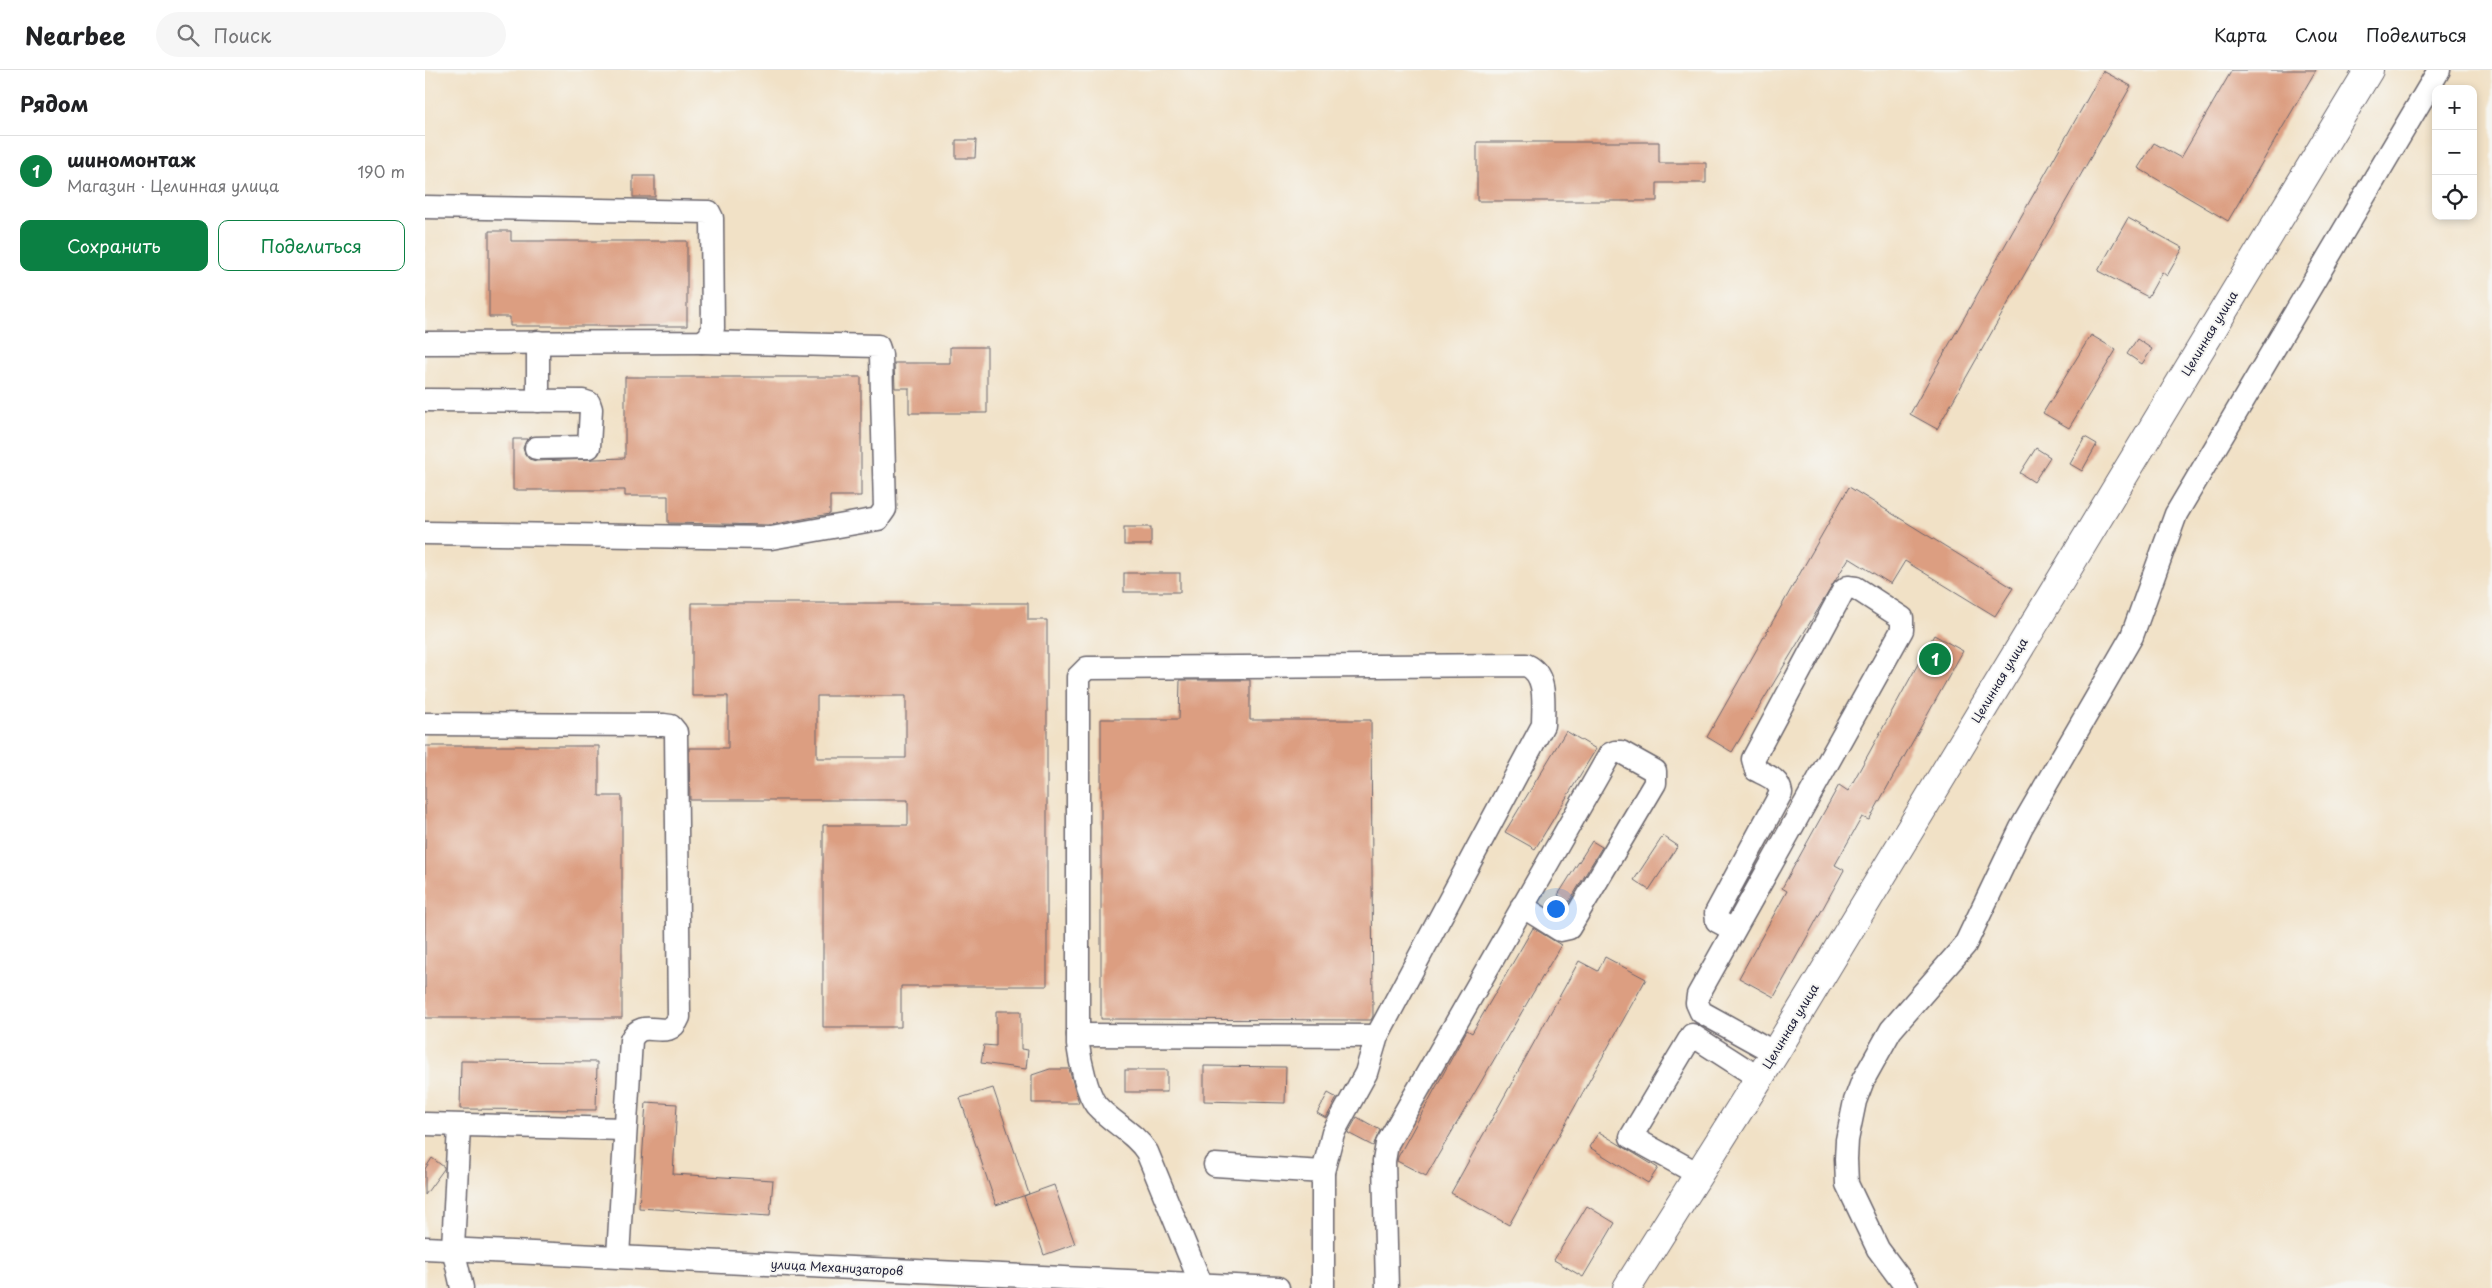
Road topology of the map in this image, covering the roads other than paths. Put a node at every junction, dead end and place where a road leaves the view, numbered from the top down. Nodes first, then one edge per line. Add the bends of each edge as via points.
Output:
1 (2369, 70) edge
2 (2439, 70) edge
3 (425, 207) edge
4 (538, 342) junction
5 (702, 342) junction
6 (425, 343) edge
7 (425, 400) edge
8 (538, 401) junction
9 (536, 448) dead end
10 (425, 533) edge
11 (425, 724) edge
12 (1522, 906) junction
13 (1734, 930) junction
14 (1078, 1035) junction
15 (1377, 1036) junction
16 (1775, 1053) junction
17 (1759, 1078) junction
18 (425, 1124) edge
19 (459, 1126) junction
20 (625, 1130) junction
21 (1215, 1165) dead end
22 (1323, 1172) junction
23 (1700, 1176) junction
24 (425, 1248) edge
25 (453, 1248) junction
26 (618, 1256) junction
27 (1201, 1284) junction
28 (462, 1288) edge
29 (1278, 1288) edge
30 (1323, 1288) edge
31 (1387, 1288) edge
32 (1627, 1288) edge
33 (1907, 1288) edge

1 - 16 main road, Целинная улица
2 - 33 street via 2176,514 2132,636 2021,828 1965,944 1891,1030 1863,1080 1847,1140 1847,1184 1878,1249
3 - 5 street via 709,212 712,218 713,328
4 - 5 street
4 - 6 street
4 - 8 street
5 - 10 street via 878,346 881,355 883,514 878,519 771,538
7 - 8 street
8 - 9 street via 589,403 591,442 584,448
11 - 20 street via 664,725 671,726 676,732 679,1017 676,1026 670,1030 641,1028 631,1040
12 - 12 street via 1610,754 1621,752 1655,772 1655,783 1569,928 1560,930
12 - 31 street via 1387,1144 1384,1160
13 - 13 street via 1902,630 1902,618 1855,588 1848,587 1843,591 1753,759 1756,770 1780,784 1781,793 1717,913 1717,921
13 - 16 street via 1697,995 1697,1003 1701,1012
14 - 15 street
14 - 15 street via 1078,677 1087,668 1532,667 1541,680 1543,725
14 - 27 street via 1081,1062 1095,1103 1140,1141 1147,1152
15 - 22 street via 1366,1074 1333,1133
16 - 17 main road, Целинная улица
17 - 23 main road, Целинная улица
17 - 23 street via 1692,1034 1631,1137
18 - 19 street
19 - 20 street
19 - 25 street
20 - 26 street
21 - 22 street
22 - 30 street
23 - 32 main road, Целинная улица
24 - 25 street, улица Механизаторов
25 - 26 street, улица Механизаторов
25 - 28 street
26 - 27 street, улица Механизаторов
27 - 29 street, улица Механизаторов

